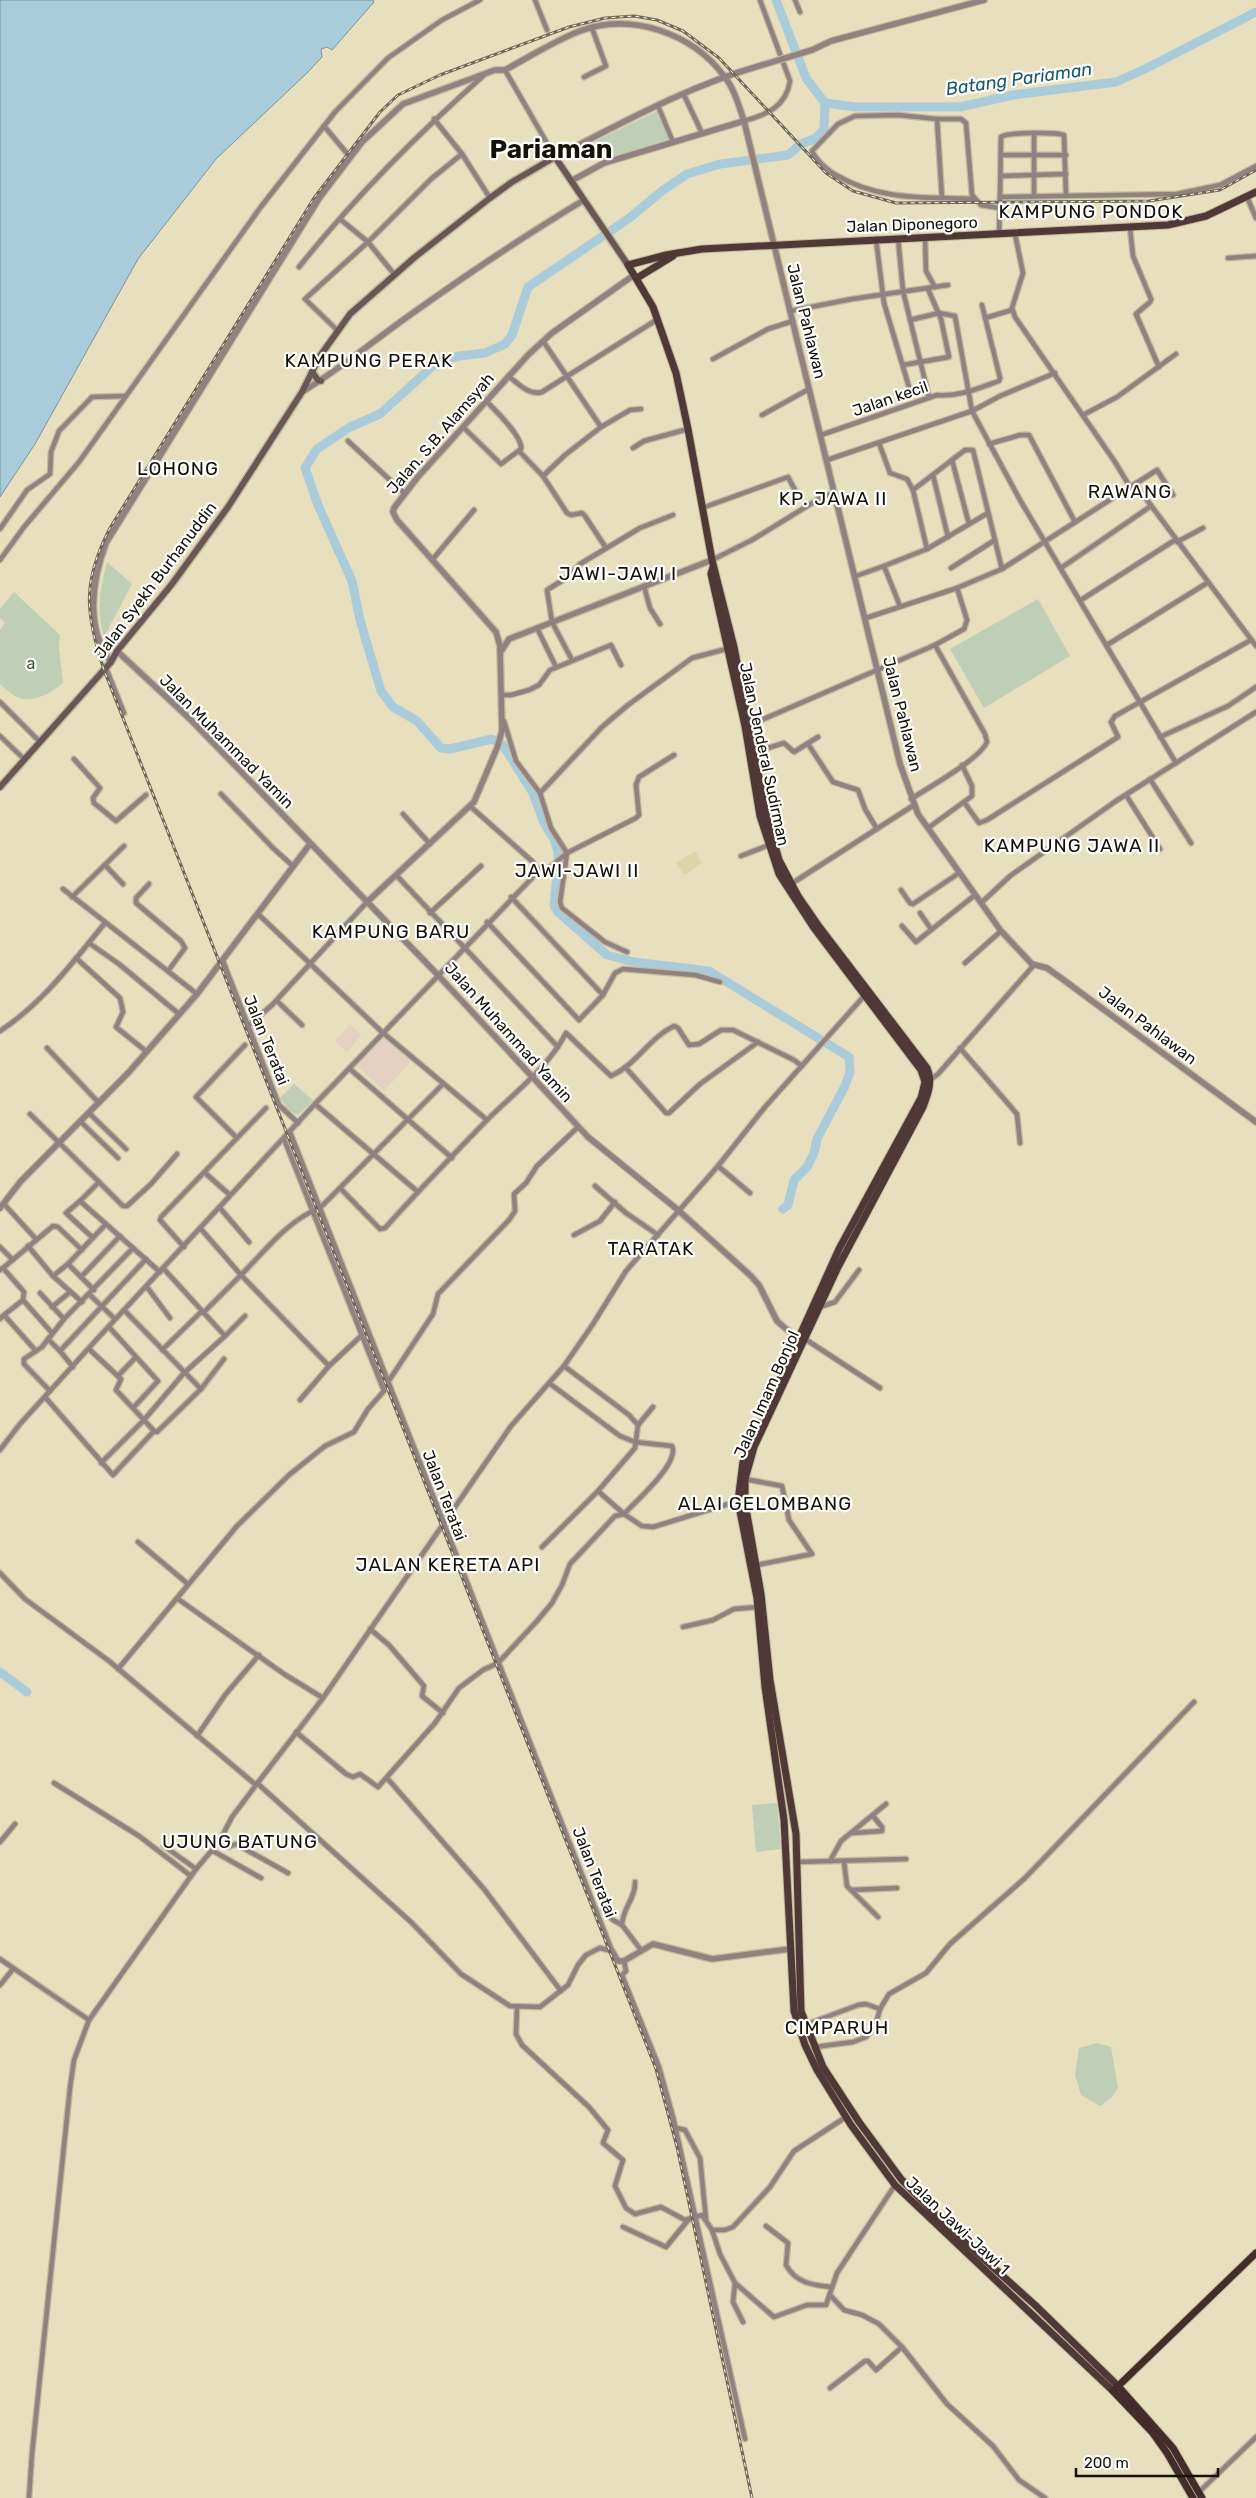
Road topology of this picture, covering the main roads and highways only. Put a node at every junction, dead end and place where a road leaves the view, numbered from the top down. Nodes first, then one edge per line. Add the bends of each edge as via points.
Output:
1 (1256, 192) edge
2 (682, 252) junction
3 (628, 265) junction
4 (635, 276) junction
5 (312, 372) junction
6 (321, 381) road end
7 (731, 647) junction
8 (756, 775) junction
9 (0, 787) edge
10 (816, 926) junction
11 (891, 1024) junction
12 (929, 1080) joint
13 (884, 1173) junction
14 (839, 1249) junction
15 (846, 1253) junction
16 (802, 1341) junction
17 (761, 1425) junction
18 (747, 1528) junction
19 (763, 1633) junction
20 (775, 1739) junction
21 (794, 1818) junction
22 (784, 1820) junction
23 (796, 1834) junction
24 (785, 1835) junction
25 (788, 1909) junction
26 (797, 1910) junction
27 (798, 2011) junction
28 (871, 2146) junction
29 (944, 2229) junction
30 (1256, 2253) edge
31 (1116, 2388) junction
32 (1200, 2495) edge
33 (1193, 2498) edge

1 - 2 main road, Jalan Diponegoro via 1193,220 1168,225 774,244
2 - 3 main road, Jalan Diponegoro
2 - 4 main road, Jalan Diponegoro
3 - 4 main road, Jalan Jenderal Sudirman
3 - 5 main road, Jalan Syekh Burhanuddin via 555,157 512,182 394,274 350,314
4 - 7 main road, Jalan Jenderal Sudirman via 658,319 676,373 712,574
5 - 6 main road
5 - 9 main road, Jalan Syekh Burhanuddin via 216,523 172,584 108,665
7 - 8 main road, Jalan Jenderal Sudirman
7 - 8 main road, Jalan Jenderal Sudirman via 750,725
8 - 10 main road, Jalan Jenderal Sudirman via 783,872
8 - 10 main road, Jalan Jenderal Sudirman via 769,845 782,880
10 - 11 main road, Jalan Jenderal Sudirman
10 - 11 main road, Jalan Jenderal Sudirman via 865,995
11 - 12 main road, Jalan Jenderal Sudirman
12 - 13 main road, Jalan Imam Bonjol
13 - 14 main road, Jalan Imam Bonjol
13 - 15 main road, Jalan Imam Bonjol
14 - 15 main road
14 - 16 main road, Jalan Imam Bonjol
15 - 16 main road, Jalan Imam Bonjol
16 - 17 main road, Jalan Imam Bonjol
17 - 18 main road, Jalan Imam Bonjol via 745,1480
17 - 18 main road, Jalan Imam Bonjol via 743,1462 738,1501
18 - 19 main road, Jalan Imam Bonjol
18 - 19 main road, Jalan Imam Bonjol via 757,1565
19 - 20 main road, Jalan Imam Bonjol
20 - 21 main road, Jalan Imam Bonjol
20 - 22 main road, Jalan Imam Bonjol
21 - 22 main road
21 - 23 main road, Jalan Imam Bonjol
22 - 24 main road, Jalan Imam Bonjol
23 - 24 main road
23 - 26 main road, Jalan Jawi-Jawi 1
24 - 25 main road, Jalan Jawi-Jawi 1
25 - 26 main road
25 - 27 main road, Jalan Jawi-Jawi 1
26 - 27 main road, Jalan Jawi-Jawi 1
27 - 28 main road, Jalan Jawi-Jawi 1 via 828,2074
27 - 28 main road, Jalan Jawi-Jawi 1 via 805,2045 817,2070 846,2117
28 - 29 main road, Jalan Jawi-Jawi 1
28 - 29 main road, Jalan Jawi-Jawi 1 via 895,2185
29 - 31 main road
30 - 31 highway
31 - 32 highway via 1173,2448
31 - 33 highway via 1167,2453

